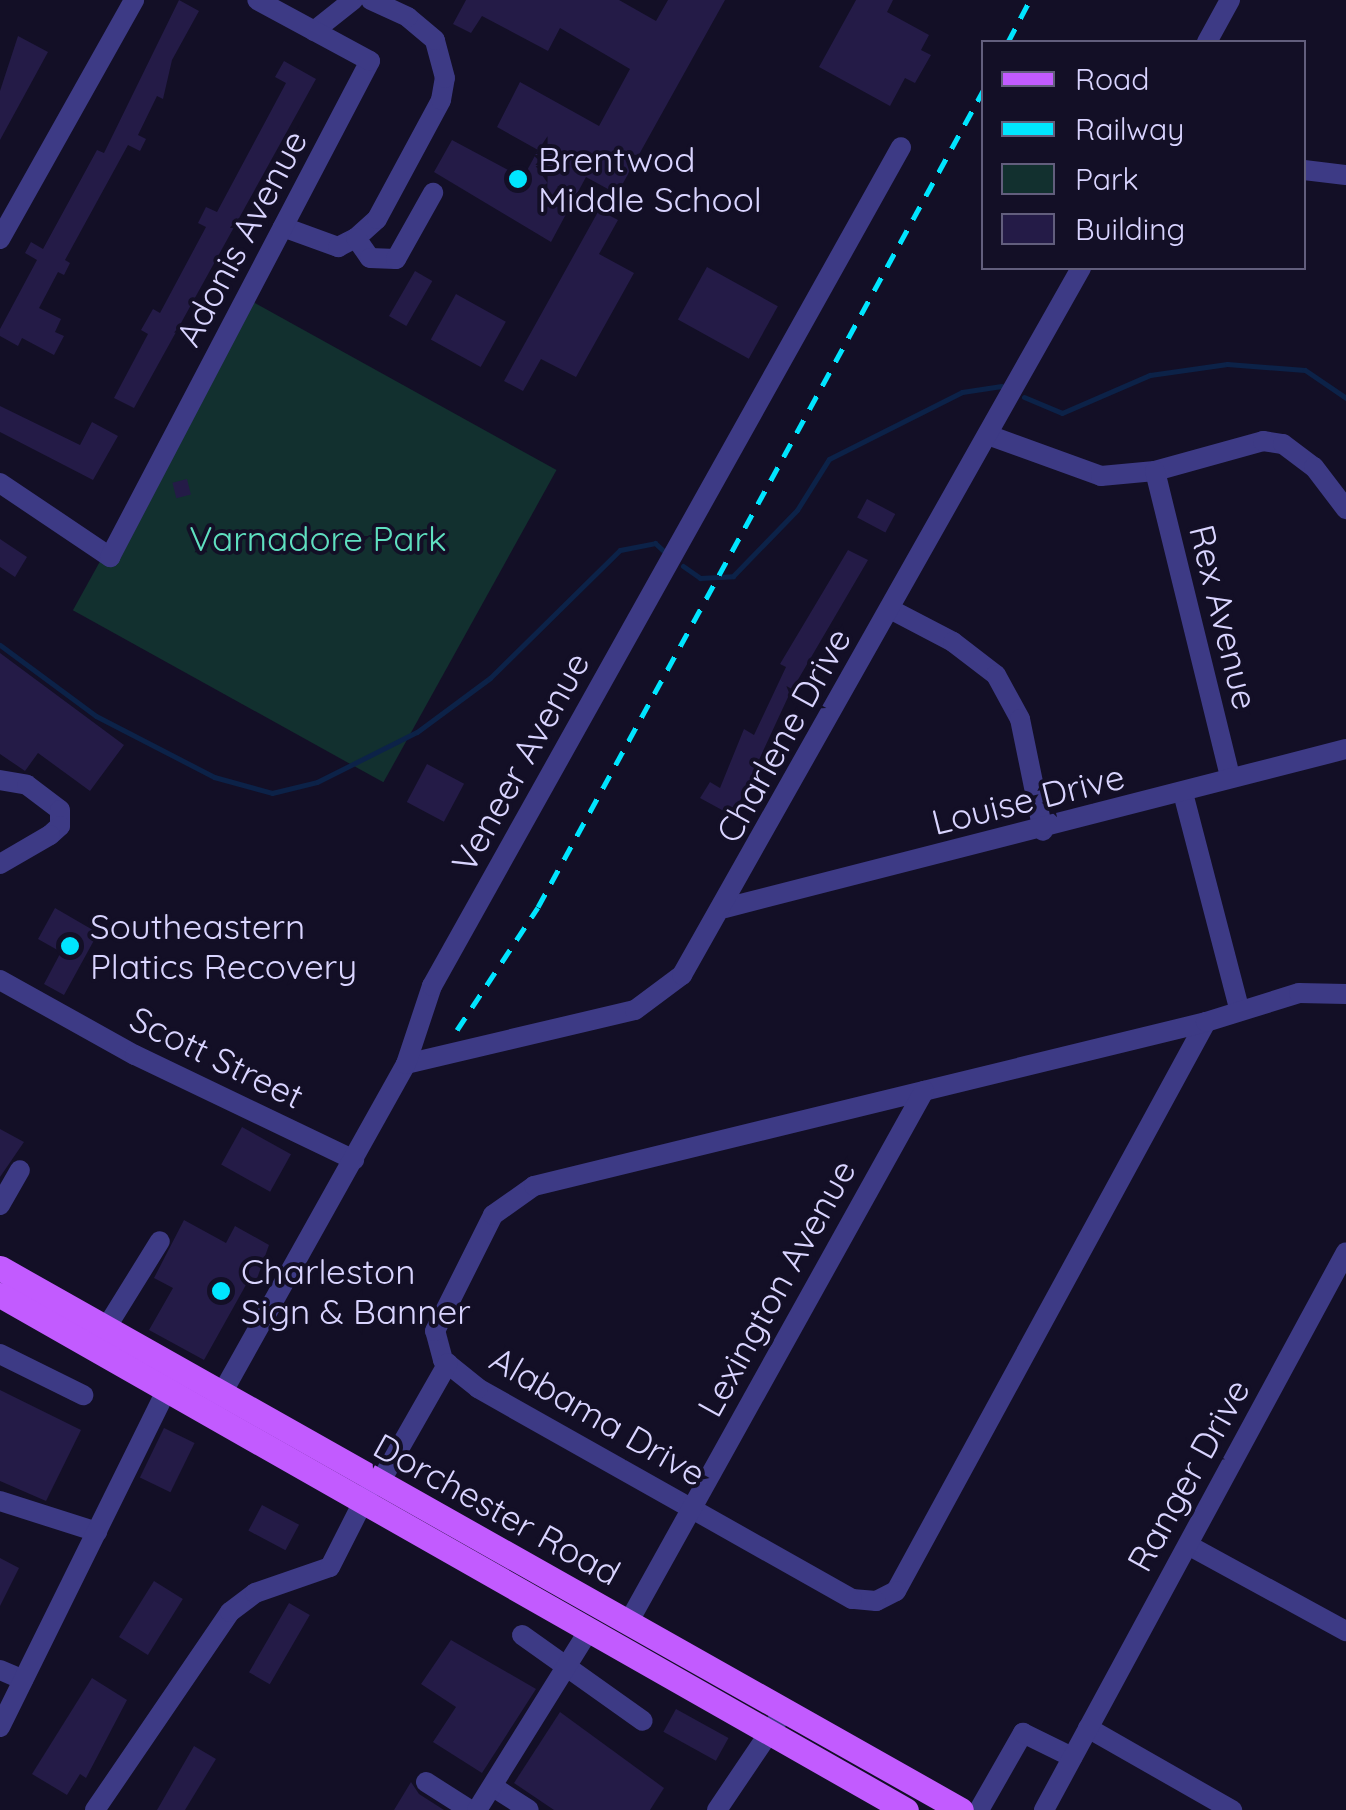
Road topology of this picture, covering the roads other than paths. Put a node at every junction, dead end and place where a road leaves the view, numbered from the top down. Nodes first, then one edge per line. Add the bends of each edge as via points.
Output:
1 (134, 0) edge
2 (257, 0) edge
3 (352, 0) edge
4 (371, 0) edge
5 (1230, 0) edge
6 (314, 31) junction
7 (1208, 40) edge
8 (901, 148) dead end
9 (1306, 170) edge
10 (1346, 175) edge
11 (433, 193) dead end
12 (283, 227) junction
13 (356, 238) junction
14 (0, 240) edge
15 (1080, 270) edge
16 (988, 434) junction
17 (1155, 472) junction
18 (0, 482) edge
19 (1346, 509) edge
20 (890, 609) junction
21 (1346, 748) edge
22 (1230, 778) junction
23 (0, 780) edge
24 (1183, 793) junction
25 (1044, 831) junction
26 (0, 864) edge
27 (725, 908) junction
28 (0, 980) edge
29 (1346, 994) edge
30 (1239, 1008) junction
31 (1206, 1022) junction
32 (406, 1064) junction
33 (924, 1090) junction
34 (354, 1160) junction
35 (20, 1170) dead end
36 (0, 1205) edge
37 (160, 1242) dead end
38 (1346, 1252) edge
39 (0, 1268) edge
40 (0, 1295) edge
41 (106, 1328) junction
42 (0, 1354) edge
43 (448, 1363) junction
44 (172, 1379) junction
45 (83, 1395) dead end
46 (215, 1404) junction
47 (372, 1489) junction
48 (0, 1501) edge
49 (690, 1507) junction
50 (97, 1532) junction
51 (1188, 1545) junction
52 (628, 1623) junction
53 (589, 1630) junction
54 (1346, 1632) edge
55 (522, 1635) dead end
56 (567, 1667) junction
57 (0, 1670) edge
58 (24, 1680) junction
59 (644, 1721) dead end
60 (776, 1722) junction
61 (0, 1727) edge
62 (1088, 1728) junction
63 (1072, 1757) junction
64 (426, 1782) dead end
65 (735, 1784) junction
66 (495, 1788) junction
67 (95, 1810) edge
68 (474, 1810) edge
69 (529, 1810) edge
70 (717, 1810) edge
71 (734, 1810) edge
72 (906, 1810) edge
73 (961, 1810) edge
74 (979, 1810) edge
75 (1044, 1810) edge
76 (1232, 1810) edge

1 - 14 street
2 - 6 street, Adonis Avenue
3 - 6 street
4 - 13 street via 408,17 435,40 445,78 440,100 377,219
5 - 7 street
6 - 12 street, Adonis Avenue via 370,60
8 - 32 street, Veneer Avenue via 432,986
9 - 10 street
11 - 13 street via 396,260 370,258
12 - 13 street via 338,247
12 - 18 street, Adonis Avenue via 110,558
15 - 16 street, Charlene Drive
16 - 17 street via 1072,470 1101,476
16 - 20 street, Charlene Drive
17 - 19 street via 1205,454 1283,444 1314,467
17 - 22 street, Rex Avenue
20 - 25 street via 953,642 996,675 1020,719
20 - 27 street, Charlene Drive
21 - 22 street, Louise Drive
22 - 24 street, Louise Drive
23 - 26 street via 26,785 60,810 60,826
24 - 25 street, Louise Drive
24 - 30 street
25 - 27 street, Louise Drive
27 - 32 street, Charlene Drive via 682,975 634,1010
28 - 34 street, Scott Street via 134,1055
29 - 30 street, Alabama Drive via 1299,993
30 - 31 street, Alabama Drive
31 - 33 street, Alabama Drive
31 - 49 street, Alabama Drive via 896,1591 876,1600 852,1599
32 - 34 street, Veneer Avenue
33 - 43 street, Alabama Drive via 534,1186 510,1199 493,1216 435,1331
33 - 49 street, Lexington Avenue
34 - 46 street, Veneer Avenue
35 - 36 street
37 - 41 street
38 - 51 street, Ranger Drive
39 - 41 main road, Dorchester Road
40 - 44 main road, Dorchester Road
41 - 44 main road, Dorchester Road
42 - 45 street
43 - 47 street
43 - 49 street, Alabama Drive via 478,1388
44 - 46 main road, Dorchester Road
44 - 50 street
46 - 47 main road, Dorchester Road
47 - 52 main road, Dorchester Road
47 - 53 main road, Dorchester Road
47 - 67 street via 330,1567 245,1598
48 - 50 street
49 - 52 street, Lexington Avenue
50 - 58 street
51 - 54 street
51 - 62 street, Ranger Drive
52 - 60 main road, Dorchester Road
53 - 56 street
53 - 60 main road, Dorchester Road
55 - 56 street
56 - 59 street
56 - 66 street
57 - 58 street
58 - 61 street
60 - 65 street
60 - 72 main road, Dorchester Road
60 - 73 main road, Dorchester Road
62 - 63 street, Ranger Drive
62 - 76 street
63 - 74 street via 1024,1734
63 - 75 street, Ranger Drive
64 - 68 street
65 - 70 street
65 - 71 street
66 - 68 street
66 - 69 street

